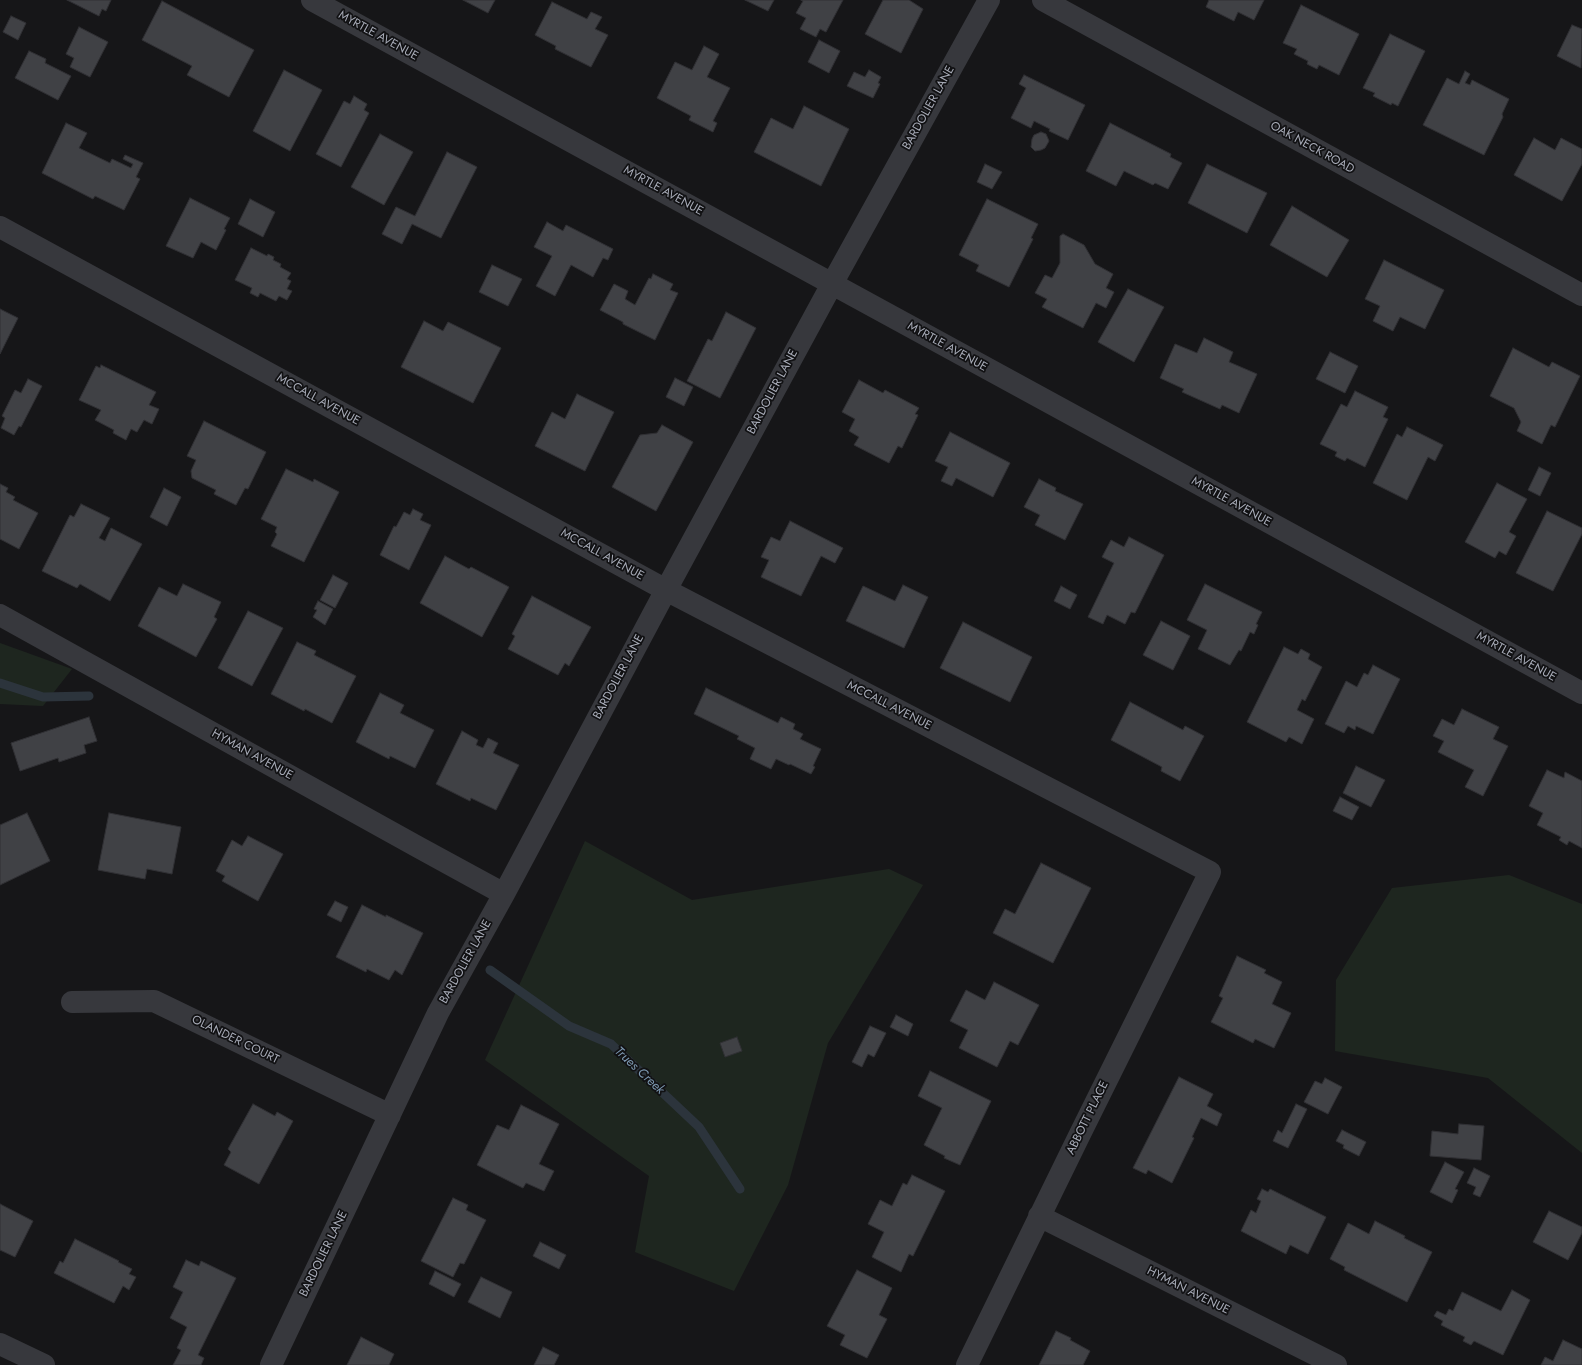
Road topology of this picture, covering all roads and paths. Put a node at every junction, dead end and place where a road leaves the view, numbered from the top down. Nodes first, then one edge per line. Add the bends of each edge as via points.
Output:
1 (312, 0) edge
2 (989, 0) edge
3 (1043, 0) edge
4 (0, 227) edge
5 (832, 284) junction
6 (1582, 296) edge
7 (666, 590) junction
8 (0, 614) edge
9 (1582, 693) edge
10 (1210, 872) joint
11 (504, 894) junction
12 (72, 1002) dead end
13 (390, 1115) junction
14 (1040, 1216) junction
15 (0, 1344) edge
16 (44, 1365) edge
17 (271, 1365) edge
18 (967, 1365) edge
19 (1336, 1365) edge

1 - 5 street, MYRTLE AVENUE
2 - 5 street, BARDOLIER LANE
3 - 6 street, OAK NECK ROAD
4 - 7 street, MCCALL AVENUE
5 - 7 street, BARDOLIER LANE
5 - 9 street, MYRTLE AVENUE
7 - 10 street, MCCALL AVENUE
7 - 11 street, BARDOLIER LANE
8 - 11 street, HYMAN AVENUE
10 - 14 street, ABBOTT PLACE
11 - 13 street, BARDOLIER LANE via 438,1013
12 - 13 street, OLANDER COURT via 154,1001
13 - 17 street, BARDOLIER LANE
14 - 18 street, ABBOTT PLACE
14 - 19 street, HYMAN AVENUE
15 - 16 street

